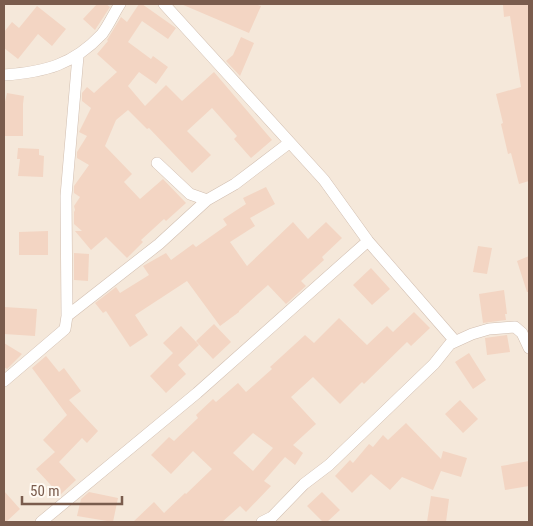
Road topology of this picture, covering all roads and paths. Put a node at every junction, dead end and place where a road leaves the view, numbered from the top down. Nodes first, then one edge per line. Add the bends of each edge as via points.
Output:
1 (120, 4) edge
2 (164, 4) edge
3 (78, 56) junction
4 (4, 75) edge
5 (289, 143) junction
6 (157, 163) dead end
7 (207, 200) junction
8 (368, 241) junction
9 (67, 316) junction
10 (454, 342) junction
11 (529, 348) edge
12 (4, 381) edge
13 (41, 522) edge
14 (262, 522) edge

1 - 3 street via 103,33
2 - 5 street
3 - 4 street via 40,71
3 - 9 street via 66,196
5 - 7 street via 235,184
5 - 8 street via 324,180
6 - 7 street via 190,194
7 - 9 street via 159,244
8 - 10 street
8 - 13 street via 197,393
9 - 12 street via 65,329
10 - 11 street via 489,329 515,327
10 - 14 street via 329,465 304,484 272,517

